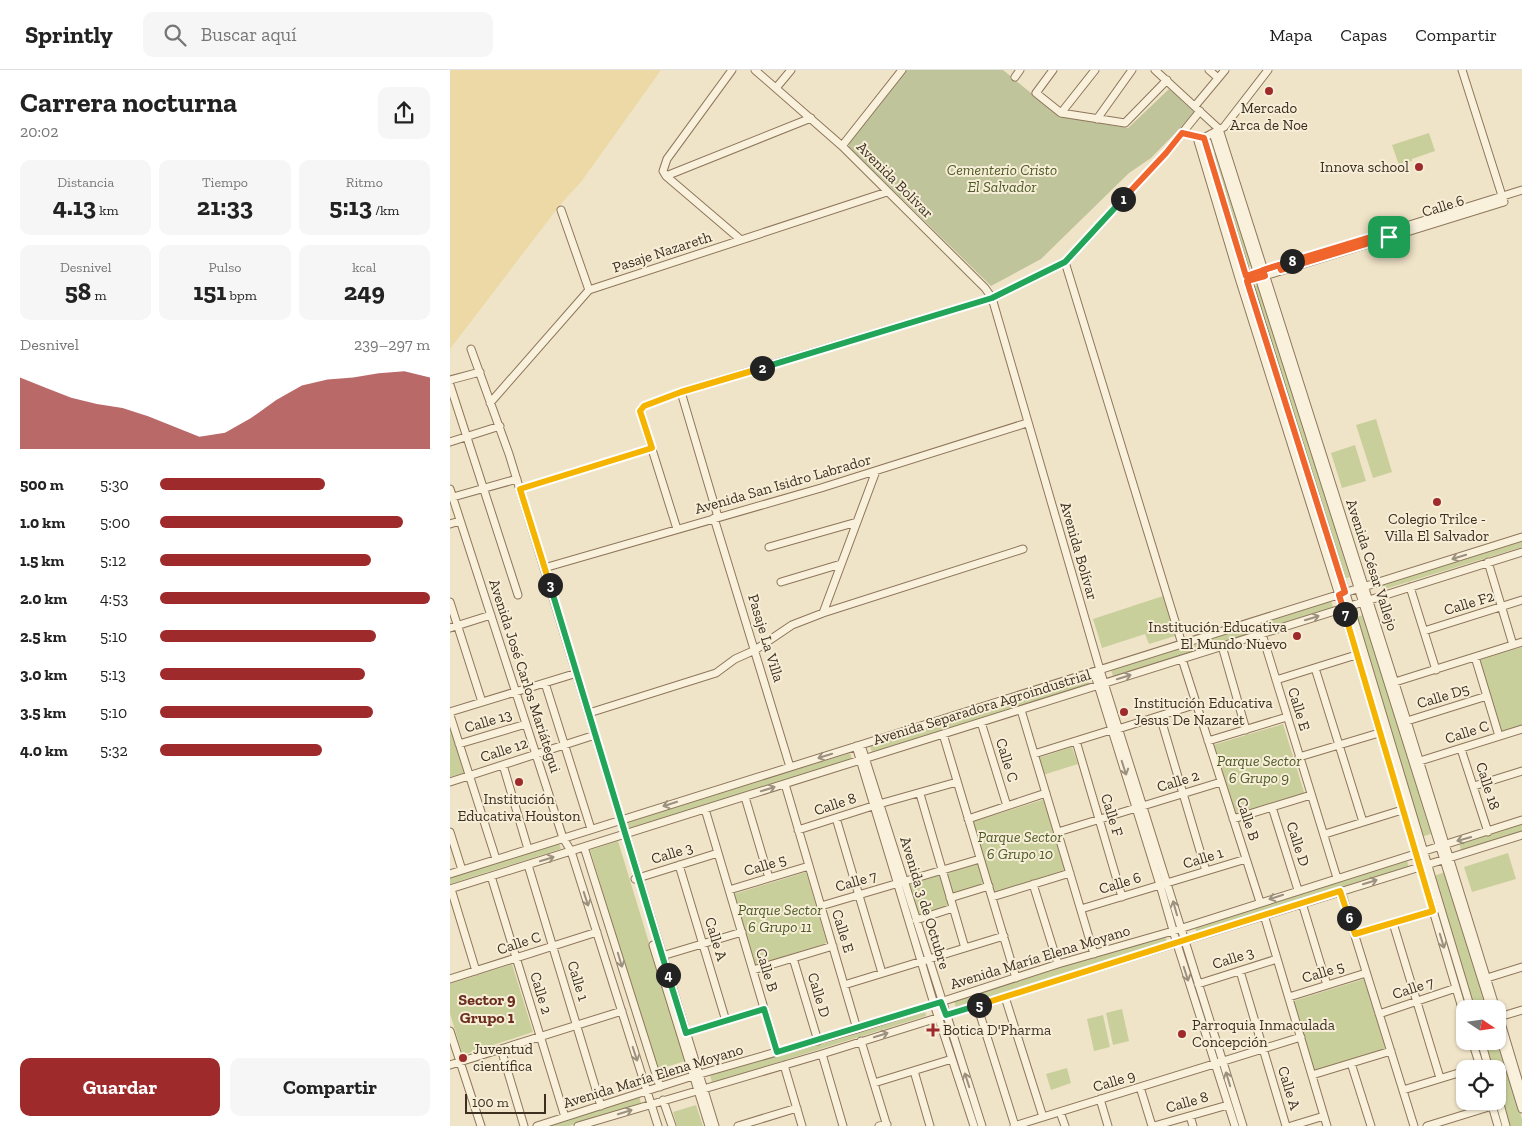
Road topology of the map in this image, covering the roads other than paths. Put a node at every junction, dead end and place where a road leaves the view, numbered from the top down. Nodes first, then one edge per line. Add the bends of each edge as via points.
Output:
1 (732, 70) edge
2 (755, 70) edge
3 (791, 70) edge
4 (902, 70) edge
5 (1020, 70) edge
6 (1053, 70) edge
7 (1095, 70) edge
8 (1132, 70) edge
9 (1155, 70) edge
10 (1209, 70) edge
11 (1224, 70) edge
12 (1268, 70) edge
13 (1462, 70) edge
14 (1015, 77) dead end
15 (1218, 78) junction
16 (1167, 80) junction
17 (776, 88) junction
18 (1197, 109) junction
19 (1061, 113) junction
20 (811, 118) junction
21 (1096, 119) junction
22 (1216, 131) junction
23 (1182, 133) junction
24 (1201, 140) junction
25 (842, 146) junction
26 (666, 176) junction
27 (1522, 190) edge
28 (887, 192) junction
29 (1502, 196) junction
30 (561, 210) dead end
31 (740, 240) junction
32 (1065, 262) junction
33 (1261, 274) junction
34 (1243, 279) junction
35 (589, 290) junction
36 (992, 298) junction
37 (471, 349) dead end
38 (480, 372) junction
39 (450, 380) edge
40 (450, 385) edge
41 (681, 392) junction
42 (490, 403) junction
43 (1027, 423) junction
44 (500, 426) junction
45 (466, 437) junction
46 (450, 442) edge
47 (652, 448) junction
48 (876, 471) junction
49 (517, 479) junction
50 (482, 488) junction
51 (450, 489) edge
52 (520, 489) junction
53 (453, 497) junction
54 (716, 518) junction
55 (460, 521) junction
56 (857, 522) junction
57 (450, 524) edge
58 (677, 529) junction
59 (1522, 537) edge
60 (769, 547) dead end
61 (1023, 549) dead end
62 (1522, 552) edge
63 (1488, 562) junction
64 (841, 564) junction
65 (544, 568) junction
66 (781, 582) dead end
67 (1410, 587) junction
68 (1362, 588) junction
69 (518, 594) dead end
70 (1342, 594) junction
71 (1522, 600) edge
72 (1366, 601) junction
73 (450, 602) edge
74 (1346, 607) junction
75 (1502, 607) junction
76 (823, 613) junction
77 (491, 615) junction
78 (458, 626) junction
79 (450, 628) edge
80 (1424, 631) junction
81 (1262, 634) junction
82 (1522, 642) edge
83 (1182, 644) junction
84 (1513, 645) junction
85 (1222, 646) junction
86 (755, 650) junction
87 (1356, 655) junction
88 (1475, 657) junction
89 (1182, 659) junction
90 (1315, 668) junction
91 (1436, 670) junction
92 (1097, 671) junction
93 (576, 673) junction
94 (1276, 680) junction
95 (1395, 682) junction
96 (545, 683) junction
97 (1101, 684) junction
98 (516, 692) junction
99 (1487, 696) junction
100 (482, 702) junction
101 (1197, 704) junction
102 (1021, 710) junction
103 (450, 714) edge
104 (589, 714) junction
105 (1160, 716) junction
106 (1287, 717) junction
107 (1408, 721) junction
108 (981, 722) junction
109 (526, 724) junction
110 (1522, 728) edge
111 (1115, 730) junction
112 (1246, 730) junction
113 (1379, 733) junction
114 (942, 734) junction
115 (595, 735) junction
116 (1500, 736) junction
117 (1076, 741) junction
118 (1208, 741) junction
119 (459, 744) junction
120 (564, 745) junction
121 (1338, 745) junction
122 (858, 746) junction
123 (1462, 749) junction
124 (536, 754) junction
125 (1034, 754) junction
126 (1299, 757) junction
127 (863, 759) junction
128 (1420, 761) junction
129 (502, 765) junction
130 (790, 767) junction
131 (1522, 771) edge
132 (469, 776) junction
133 (450, 782) edge
134 (957, 782) junction
135 (1222, 782) junction
136 (785, 784) junction
137 (1474, 786) junction
138 (920, 794) junction
139 (1046, 794) junction
140 (1183, 794) junction
141 (1311, 795) junction
142 (744, 797) junction
143 (877, 805) junction
144 (1007, 806) junction
145 (1140, 807) junction
146 (1272, 807) junction
147 (705, 809) junction
148 (1402, 810) junction
149 (836, 818) junction
150 (968, 819) junction
151 (1233, 819) junction
152 (1099, 820) junction
153 (1522, 820) edge
154 (618, 821) junction
155 (1363, 822) junction
156 (591, 829) junction
157 (798, 830) junction
158 (450, 832) edge
159 (1058, 832) junction
160 (1488, 832) junction
161 (1325, 834) junction
162 (623, 835) junction
163 (1522, 835) edge
164 (562, 838) junction
165 (1443, 845) junction
166 (584, 847) junction
167 (528, 849) junction
168 (571, 851) junction
169 (1424, 851) junction
170 (718, 853) junction
171 (1415, 853) junction
172 (1447, 858) junction
173 (496, 859) junction
174 (980, 859) junction
175 (1246, 859) junction
176 (1428, 864) junction
177 (528, 865) junction
178 (679, 865) junction
179 (809, 866) junction
180 (1419, 867) junction
181 (462, 870) junction
182 (942, 870) junction
183 (1206, 871) junction
184 (1070, 873) junction
185 (450, 874) edge
186 (491, 876) junction
187 (769, 878) junction
188 (1337, 878) junction
189 (636, 879) junction
190 (901, 882) junction
191 (1033, 884) junction
192 (1164, 884) junction
193 (989, 886) junction
194 (450, 889) edge
195 (729, 890) junction
196 (1298, 890) junction
197 (1340, 891) junction
198 (859, 895) junction
199 (992, 897) junction
200 (1122, 897) junction
201 (950, 898) junction
202 (1260, 902) junction
203 (1302, 903) junction
204 (821, 906) junction
205 (953, 908) junction
206 (1081, 910) junction
207 (1433, 911) junction
208 (1264, 915) junction
209 (916, 920) junction
210 (1393, 923) junction
211 (1177, 929) junction
212 (597, 932) junction
213 (742, 932) junction
214 (1355, 934) junction
215 (1004, 936) junction
216 (1184, 941) junction
217 (703, 944) junction
218 (1177, 944) junction
219 (553, 946) junction
220 (833, 946) junction
221 (965, 948) junction
222 (1094, 954) junction
223 (662, 956) junction
224 (516, 958) junction
225 (793, 958) junction
226 (1277, 959) junction
227 (925, 960) junction
228 (1058, 964) junction
229 (1522, 967) edge
230 (753, 970) junction
231 (476, 971) junction
232 (1240, 971) junction
233 (882, 973) junction
234 (1366, 973) junction
235 (1016, 978) junction
236 (1487, 978) junction
237 (450, 979) edge
238 (1198, 984) junction
239 (844, 985) junction
240 (1327, 985) junction
241 (1456, 988) junction
242 (1005, 997) junction
243 (1288, 997) junction
244 (1460, 1000) edge
245 (1468, 1000) edge
246 (1488, 1000) edge
247 (1493, 1000) edge
248 (1416, 1001) junction
249 (938, 1003) junction
250 (977, 1005) junction
251 (764, 1009) junction
252 (1522, 1010) edge
253 (622, 1011) junction
254 (1506, 1013) edge
255 (1379, 1014) junction
256 (942, 1016) junction
257 (726, 1021) junction
258 (577, 1025) junction
259 (857, 1029) junction
260 (450, 1031) edge
261 (686, 1033) junction
262 (540, 1037) junction
263 (1301, 1037) junction
264 (818, 1041) junction
265 (1506, 1041) edge
266 (861, 1042) junction
267 (501, 1049) junction
268 (1263, 1049) junction
269 (1504, 1050) edge
270 (1391, 1051) junction
271 (777, 1052) junction
272 (822, 1054) junction
273 (952, 1060) junction
274 (460, 1062) junction
275 (1219, 1063) junction
276 (1351, 1063) junction
277 (450, 1065) edge
278 (784, 1065) junction
279 (914, 1071) junction
280 (1456, 1073) edge
281 (1312, 1075) junction
282 (696, 1076) junction
283 (1440, 1078) junction
284 (874, 1083) junction
285 (660, 1087) junction
286 (1140, 1087) junction
287 (700, 1089) junction
288 (1403, 1090) junction
289 (647, 1092) junction
290 (1522, 1093) edge
291 (1100, 1099) junction
292 (663, 1100) junction
293 (651, 1103) junction
294 (1228, 1105) junction
295 (601, 1106) junction
296 (797, 1108) junction
297 (1522, 1109) edge
298 (1472, 1110) edge
299 (1493, 1110) edge
300 (1502, 1110) edge
301 (1060, 1112) junction
302 (1190, 1116) junction
303 (1324, 1116) junction
304 (565, 1117) junction
305 (1043, 1117) junction
306 (760, 1123) edge
307 (887, 1125) edge
308 (481, 1126) edge
309 (524, 1126) edge
310 (537, 1126) edge
311 (578, 1126) edge
312 (658, 1126) edge
313 (672, 1126) edge
314 (708, 1126) edge
315 (715, 1126) edge
316 (738, 1126) edge
317 (802, 1126) edge
318 (843, 1126) edge
319 (878, 1126) edge
320 (930, 1126) edge
321 (974, 1126) edge
322 (982, 1126) edge
323 (1014, 1126) edge
324 (1065, 1126) edge
325 (1108, 1126) edge
326 (1153, 1126) edge
327 (1193, 1126) edge
328 (1235, 1126) edge
329 (1243, 1126) edge
330 (1286, 1126) edge
331 (1291, 1126) edge
332 (1328, 1126) edge
333 (1371, 1126) edge
334 (1414, 1126) edge
335 (1427, 1126) edge
336 (1498, 1126) edge
337 (1506, 1126) edge

1 - 26 street via 667,159 663,171
2 - 17 street, Avenida Bolívar
3 - 17 street
4 - 25 street
5 - 14 street
6 - 19 street via 1036,93
7 - 19 street
8 - 21 street
9 - 16 street
10 - 15 street
11 - 15 street
12 - 22 street via 1224,127
13 - 29 street
15 - 18 street
16 - 18 street
16 - 21 street via 1125,123
17 - 20 street, Avenida Bolívar
18 - 22 street
18 - 23 street
19 - 21 street
20 - 25 street, Avenida Bolívar
20 - 26 street
22 - 24 street
22 - 33 street, Avenida César Vallejo
23 - 24 street
23 - 32 street
24 - 34 street
25 - 28 street, Avenida Bolívar
26 - 31 street
27 - 29 street, Calle 6
28 - 31 street, Pasaje Nazareth
28 - 36 street, Avenida Bolívar
29 - 33 street, Calle 6
30 - 35 street
31 - 35 street, Pasaje Nazareth
32 - 36 street
32 - 83 street
33 - 34 street, Calle 6
33 - 68 street, Avenida César Vallejo
34 - 70 street
35 - 42 street
36 - 41 street
36 - 43 street, Avenida Bolívar
37 - 38 street
38 - 39 street
38 - 42 street
40 - 45 street
41 - 47 street via 644,406 640,411
41 - 54 street, Pasaje La Villa
42 - 44 street
43 - 48 street, Avenida San Isidro Labrador
43 - 92 street, Avenida Bolívar
44 - 45 street
44 - 49 street
45 - 46 street
45 - 50 street
47 - 52 street
47 - 58 street
48 - 54 street, Avenida San Isidro Labrador
48 - 56 street
49 - 50 street
49 - 52 street
50 - 53 street
50 - 69 street
51 - 53 street, Avenida José Carlos Mariátegui
52 - 65 street
53 - 55 street, Avenida José Carlos Mariátegui
54 - 58 street, Avenida San Isidro Labrador
54 - 86 street, Pasaje La Villa
55 - 57 street
55 - 77 street, Avenida José Carlos Mariátegui
56 - 60 street
56 - 64 street
58 - 65 street, Avenida San Isidro Labrador
59 -> 68 street, Avenida Separadora Agroindustrial
61 - 76 street
62 - 63 street, Avenida Separadora Agroindustrial
63 - 67 street, Avenida Separadora Agroindustrial
63 - 75 street
64 - 66 street
64 - 76 street
65 - 93 street
67 - 72 street, Avenida Separadora Agroindustrial
67 - 80 street
68 - 70 street, Avenida Separadora Agroindustrial
68 - 72 street, Avenida César Vallejo
70 - 74 street
70 - 83 street, Avenida Separadora Agroindustrial
71 - 75 street, Calle F2
72 - 74 street, Avenida Separadora Agroindustrial
72 - 95 street, Avenida César Vallejo
72 - 165 street, Avenida César Vallejo
73 - 78 street
81 -> 74 street, Avenida Separadora Agroindustrial
74 - 87 street
74 - 169 street
75 - 80 street, Calle F2
75 - 84 street
76 - 86 street via 792,625
77 - 78 street
77 - 98 street, Avenida José Carlos Mariátegui
78 - 79 street
78 - 100 street
80 - 91 street
81 - 85 street, Avenida Separadora Agroindustrial
81 - 94 street, Calle E
82 - 84 street
83 - 92 street, Avenida Separadora Agroindustrial
84 - 88 street
85 - 89 street, Avenida Separadora Agroindustrial
85 - 112 street
86 - 104 street via 716,673
86 - 130 street, Pasaje La Villa
87 - 90 street
87 - 113 street
88 - 91 street
88 - 99 street
97 -> 89 street, Avenida Separadora Agroindustrial
89 - 101 street, Calle B
90 - 94 street
90 - 121 street
91 - 95 street
92 - 97 street, Avenida Bolívar
92 - 122 street, Avenida Separadora Agroindustrial
93 - 96 street
93 - 104 street
94 - 106 street, Calle E
95 - 107 street, Avenida César Vallejo
96 - 98 street
96 - 120 street
97 - 102 street, Avenida Separadora Agroindustrial
97 - 111 street, Avenida Bolívar
98 - 100 street
98 - 109 street, Avenida José Carlos Mariátegui
99 - 107 street, Calle D5
99 - 116 street
100 - 103 street
101 - 105 street
101 - 118 street, Calle B
102 - 108 street, Avenida Separadora Agroindustrial
102 - 125 street
103 - 119 street
104 - 115 street
105 - 111 street
105 - 140 street
106 - 112 street
106 - 126 street, Calle E
107 - 128 street, Avenida César Vallejo
108 - 114 street, Avenida Separadora Agroindustrial
108 - 144 street, Calle C
109 - 119 street, Calle 13
109 - 124 street, Avenida José Carlos Mariátegui
110 - 116 street, Calle C
111 - 117 street
111 - 145 street, Avenida Bolívar
112 - 118 street
113 - 121 street
113 - 148 street
114 - 127 street, Avenida Separadora Agroindustrial
114 - 134 street
115 - 120 street, Calle 12
115 - 154 street
116 - 123 street, Calle C
117 - 125 street
117 - 152 street, Calle F
118 - 135 street, Calle B
119 - 132 street
120 - 124 street, Calle 12
120 - 156 street
121 - 126 street
121 - 155 street
122 - 127 street, Avenida 3 de Octubre
122 -> 130 street, Avenida Separadora Agroindustrial
123 - 128 street, Calle C
123 - 137 street, Calle 18
124 - 129 street, Calle 12
124 - 164 street, Avenida José Carlos Mariátegui
125 - 139 street
126 - 141 street, Calle E
127 - 136 street, Avenida Separadora Agroindustrial
127 - 143 street, Avenida 3 de Octubre
128 - 165 street, Avenida César Vallejo
129 - 132 street, Calle 12
129 - 167 street
130 -> 154 street, Avenida Separadora Agroindustrial
131 - 137 street
132 - 133 street, Calle 12
132 - 173 street
134 - 138 street
134 - 150 street
135 - 140 street, Calle 2
135 - 151 street, Calle B
142 -> 136 street, Avenida Separadora Agroindustrial
136 - 157 street, Calle E
137 - 160 street, Calle 18
138 - 143 street
138 - 182 street
139 - 144 street
139 - 159 street
140 - 145 street, Calle 2
140 - 183 street
141 - 146 street
141 - 161 street, Calle E
142 - 147 street, Avenida Separadora Agroindustrial
142 - 187 street
143 - 149 street, Calle 8
143 - 190 street, Avenida 3 de Octubre
144 - 150 street
145 - 152 street
145 - 192 street, Avenida Bolívar
146 - 151 street
146 - 196 street, Calle D
147 - 162 street, Avenida Separadora Agroindustrial
147 - 170 street, Calle B
148 - 155 street
148 - 171 street
149 - 157 street, Calle 8
149 - 198 street
150 - 174 street
151 - 175 street, Calle B
152 - 159 street
152 - 200 street, Calle F
153 - 160 street, Avenida María Elena Moyano
154 - 156 street, Avenida Separadora Agroindustrial
154 - 162 street
155 - 161 street
156 - 164 street, Avenida Separadora Agroindustrial
157 - 179 street, Calle E
158 - 181 street
159 - 184 street
160 -> 165 street, Avenida María Elena Moyano
161 - 188 street, Calle E
162 - 166 street, Avenida Separadora Agroindustrial
162 - 189 street
163 - 172 street, Avenida María Elena Moyano
164 - 167 street, Avenida Separadora Agroindustrial
164 - 168 street, Avenida José Carlos Mariátegui
165 - 169 street, Avenida María Elena Moyano
165 - 172 street, Avenida César Vallejo
166 - 168 street, Avenida Separadora Agroindustrial
166 -> 285 street
167 - 173 street, Avenida Separadora Agroindustrial
177 -> 168 street, Avenida Separadora Agroindustrial
168 -> 212 street, Avenida José Carlos Mariátegui
169 - 171 street, Avenida María Elena Moyano
169 - 176 street
170 - 178 street, Calle 3
170 - 195 street, Calle B
171 - 180 street
171 - 188 street, Avenida María Elena Moyano
172 - 176 street, Avenida María Elena Moyano
172 - 236 street, Avenida César Vallejo
172 - 246 street, Avenida César Vallejo
173 - 181 street, Avenida Separadora Agroindustrial
174 - 182 street
174 - 193 street
175 - 183 street, Calle 1
175 - 202 street, Calle B
176 - 180 street, Avenida María Elena Moyano
176 - 245 street
177 - 186 street, Avenida Separadora Agroindustrial
177 - 219 street, Calle 1
178 - 189 street, Calle 3
178 - 217 street, Calle A
179 - 187 street, Calle 5
179 - 204 street, Calle E
197 -> 180 street, Avenida María Elena Moyano
180 - 207 street
181 - 185 street, Avenida Separadora Agroindustrial
182 - 190 street
182 - 201 street
183 - 192 street, Calle 1
184 - 191 street
184 - 206 street
186 - 194 street, Avenida Separadora Agroindustrial
186 - 224 street, Calle 2
187 - 195 street, Calle 5
188 - 196 street, Avenida María Elena Moyano
189 - 223 street
189 - 282 street
190 - 198 street, Calle 7
190 - 209 street, Avenida 3 de Octubre
190 - 227 street, Avenida 3 de Octubre
191 - 199 street
191 - 228 street
192 - 200 street, Calle 6
192 - 211 street, Avenida Bolívar
193 - 199 street
193 - 201 street
194 - 231 street
195 - 213 street, Calle B
196 -> 202 street, Avenida María Elena Moyano
197 - 203 street, Avenida María Elena Moyano
197 - 214 street
198 - 204 street, Calle 7
198 - 233 street
199 - 215 street
200 - 206 street, Calle 6
201 - 205 street
202 - 211 street, Avenida María Elena Moyano
203 - 208 street, Avenida María Elena Moyano
203 - 240 street
204 - 220 street, Calle E
205 - 209 street
205 - 221 street
206 - 222 street
207 - 210 street
207 -> 241 street
208 - 216 street, Avenida María Elena Moyano
208 - 226 street
209 - 227 street, Avenida 3 de Octubre
210 - 214 street
210 - 248 street
211 - 216 street, Avenida Bolívar
211 - 218 street, Avenida Bolívar
211 - 222 street, Avenida María Elena Moyano
212 - 219 street, Calle C
212 - 253 street, Avenida José Carlos Mariátegui
213 - 217 street
213 - 230 street, Calle B
214 - 234 street
215 - 221 street
215 - 235 street
216 - 218 street, Avenida María Elena Moyano
216 - 238 street, Avenida Bolívar
217 - 223 street
217 - 257 street, Calle A
218 - 242 street, Avenida María Elena Moyano
218 -> 275 street, Avenida Bolívar
219 - 224 street, Calle C
219 - 258 street, Calle 1
220 - 225 street
220 - 239 street, Calle E
221 - 227 street
222 - 228 street, Avenida María Elena Moyano
223 - 261 street
224 - 231 street, Calle C
224 - 262 street, Calle 2
225 - 230 street
225 - 264 street, Calle D
226 - 232 street, Calle 3
226 - 243 street
227 - 233 street
227 - 249 street, Avenida 3 de Octubre
228 - 235 street, Avenida María Elena Moyano
229 - 236 street
230 - 251 street, Calle B
231 - 237 street, Calle C
232 - 238 street, Calle 3
232 - 268 street, Calle A
233 - 239 street
234 - 240 street, Calle 5
234 - 255 street
235 - 249 street, Avenida María Elena Moyano
236 - 247 street, Avenida César Vallejo
238 - 275 street, Avenida Bolívar
239 - 259 street, Calle E
240 - 243 street, Calle 5
241 - 244 street
241 - 248 street, Calle 7
242 - 250 street, Avenida María Elena Moyano
242 - 305 street
243 - 263 street
248 - 255 street, Calle 7
248 - 283 street
249 - 256 street, Avenida 3 de Octubre
249 - 259 street, Avenida María Elena Moyano
250 - 256 street, Avenida María Elena Moyano
250 - 323 street
251 - 257 street
251 - 271 street, Calle B
252 - 254 street
253 - 258 street
253 -> 289 street, Avenida José Carlos Mariátegui
255 - 270 street
266 -> 256 street, Avenida María Elena Moyano
256 - 273 street, Avenida 3 de Octubre
322 -> 256 street, Avenida 3 de Octubre
257 - 261 street
258 - 262 street
258 - 295 street, Calle 1
259 - 264 street, Avenida María Elena Moyano
260 - 274 street
261 - 282 street
262 - 267 street
262 - 304 street, Calle 2
263 - 268 street
263 - 281 street
264 - 271 street, Avenida María Elena Moyano
265 - 290 street
266 - 272 street, Avenida María Elena Moyano
266 - 284 street
267 - 274 street
267 - 309 street
268 - 275 street
268 - 330 street, Calle A
269 - 297 street
270 - 276 street
270 - 288 street
271 - 282 street, Avenida María Elena Moyano
272 - 278 street, Avenida María Elena Moyano
272 - 318 street
273 - 279 street
273 - 321 street, Avenida 3 de Octubre
274 - 277 street
274 - 308 street
275 - 286 street, Calle 9
275 - 294 street, Avenida Bolívar
329 -> 275 street, Avenida Bolívar
276 - 281 street
276 - 333 street
278 - 287 street, Avenida María Elena Moyano
278 - 296 street
279 - 284 street
279 - 320 street
280 - 283 street
281 - 303 street
282 - 285 street, Avenida María Elena Moyano
282 - 287 street
283 - 288 street
284 - 307 street
285 - 289 street, Avenida María Elena Moyano
286 - 291 street, Calle 9
286 - 326 street
287 - 292 street, Avenida María Elena Moyano
287 - 314 street
287 - 315 street
288 - 334 street
289 - 293 street, Avenida José Carlos Mariátegui
289 - 295 street, Avenida María Elena Moyano
291 - 301 street, Calle 9
291 - 325 street
292 - 293 street, Avenida María Elena Moyano
292 - 313 street
311 -> 293 street, Avenida María Elena Moyano
293 - 312 street, Avenida José Carlos Mariátegui
294 - 302 street, Calle 8
294 - 328 street, Avenida Bolívar
295 - 304 street, Avenida María Elena Moyano
296 - 306 street
296 - 317 street
298 - 335 street
299 - 336 street
300 - 337 street
301 - 305 street, Calle 9
301 - 324 street
302 - 326 street, Calle 8
302 - 327 street
303 - 331 street
303 - 332 street
304 - 310 street, Avenida María Elena Moyano
305 - 323 street, Calle 9
306 - 316 street
307 - 319 street

